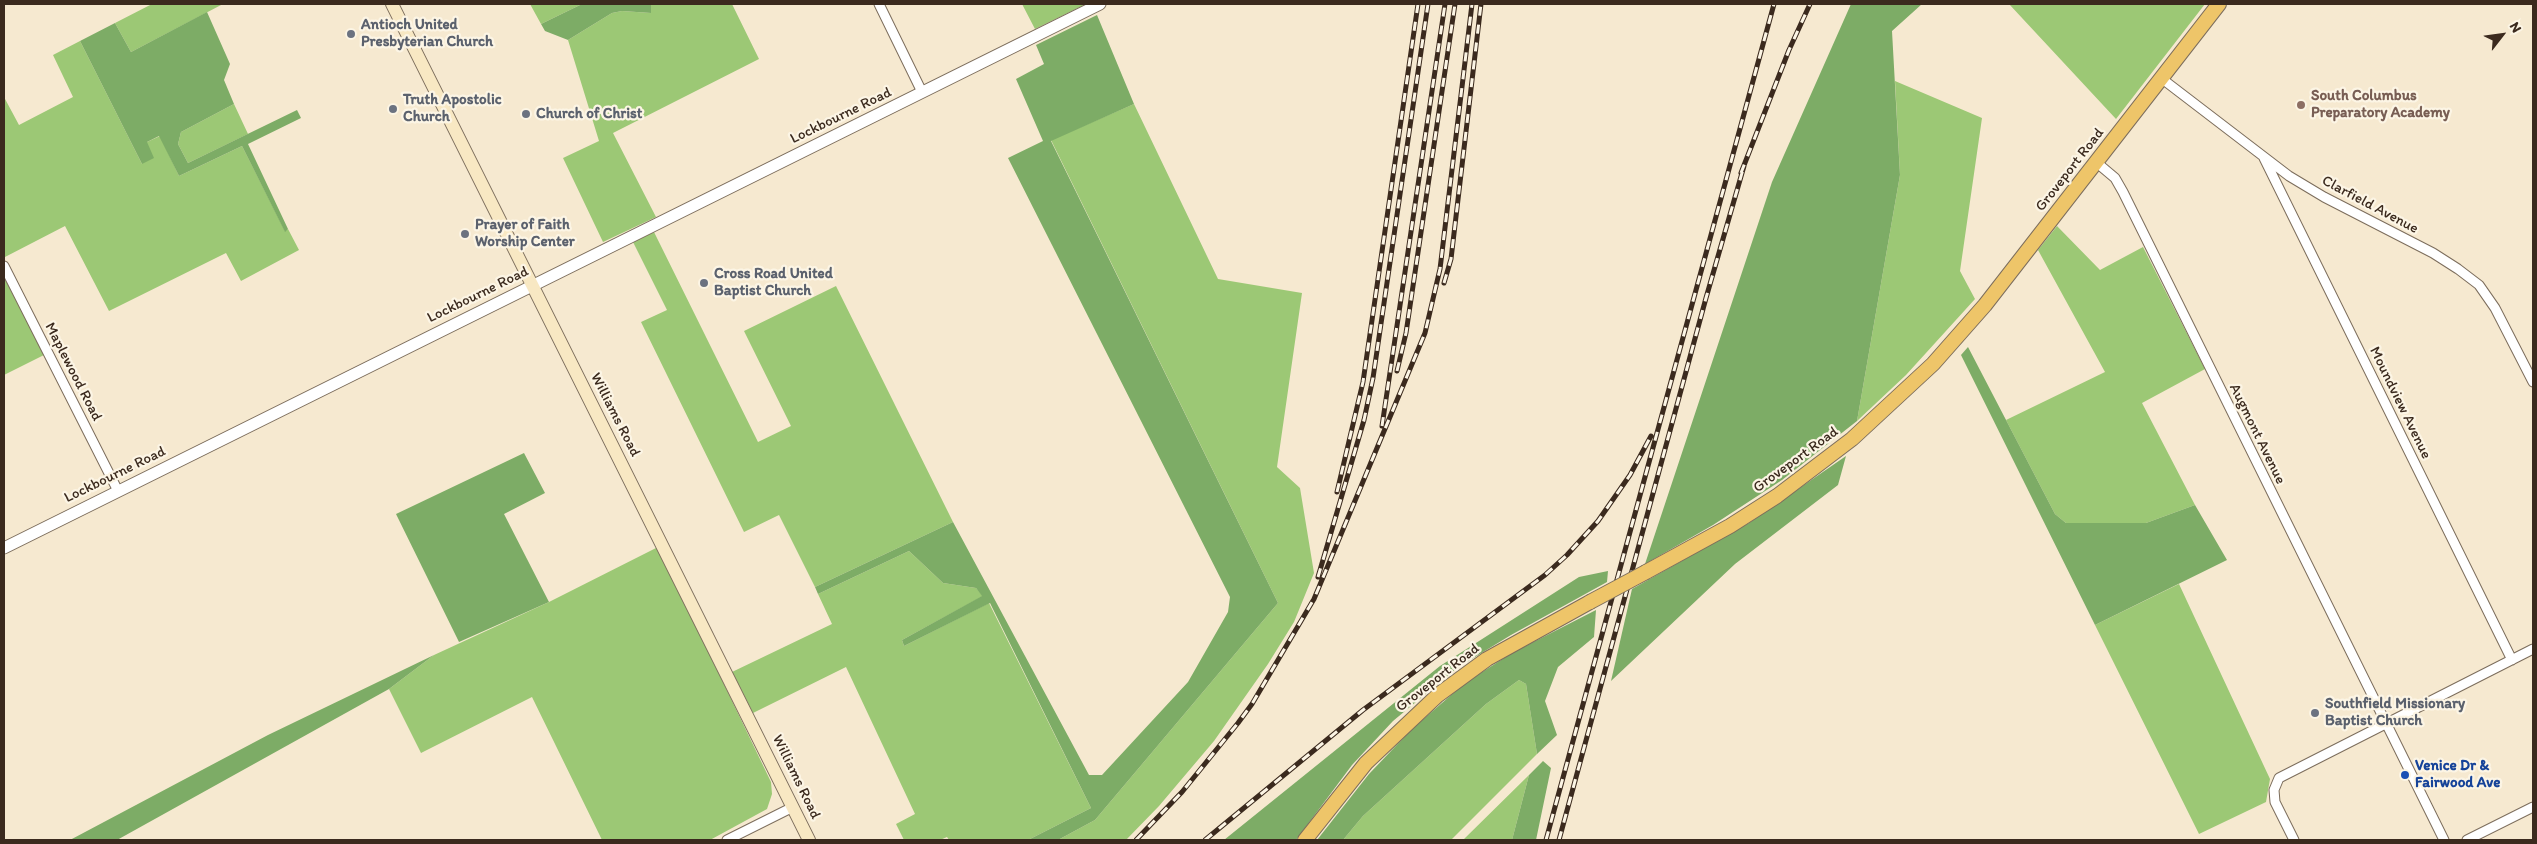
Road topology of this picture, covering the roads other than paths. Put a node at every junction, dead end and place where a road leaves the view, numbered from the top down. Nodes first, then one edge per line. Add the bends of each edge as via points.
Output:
1 (392, 4) edge
2 (879, 4) edge
3 (1100, 4) edge
4 (2219, 4) edge
5 (2161, 78) junction
6 (922, 92) junction
7 (2264, 158) junction
8 (2096, 162) junction
9 (4, 266) edge
10 (532, 284) junction
11 (2533, 382) edge
12 (118, 491) junction
13 (4, 548) edge
14 (2533, 649) edge
15 (2512, 660) junction
16 (2387, 723) junction
17 (793, 807) junction
18 (2533, 807) edge
19 (727, 840) edge
20 (809, 840) edge
21 (1305, 840) edge
22 (2294, 840) edge
23 (2444, 840) edge
24 (2467, 840) edge

1 - 10 main road, Williams Road
2 - 6 street
3 - 6 street, Lockbourne Road
4 - 5 main road, Groveport Road
5 - 7 street, Clarfield Avenue
5 - 8 main road, Groveport Road
6 - 10 street, Lockbourne Road
7 - 11 street, Clarfield Avenue via 2324,197 2444,259 2479,286 2503,321
7 - 15 street, Moundview Avenue
8 - 16 street, Augmont Avenue via 2115,178 2123,192
8 - 21 main road, Groveport Road, bridge via 1979,312 1933,364 1886,409 1777,496 1730,526 1487,659 1438,695 1366,763
9 - 12 street, Maplewood Road
10 - 12 street, Lockbourne Road
10 - 17 main road, Williams Road
12 - 13 street, Lockbourne Road
14 - 15 street
15 - 16 street
16 - 22 street via 2289,772 2275,784 2275,802
16 - 23 street, Augmont Avenue
17 - 19 street
17 - 20 main road, Williams Road
18 - 24 street

